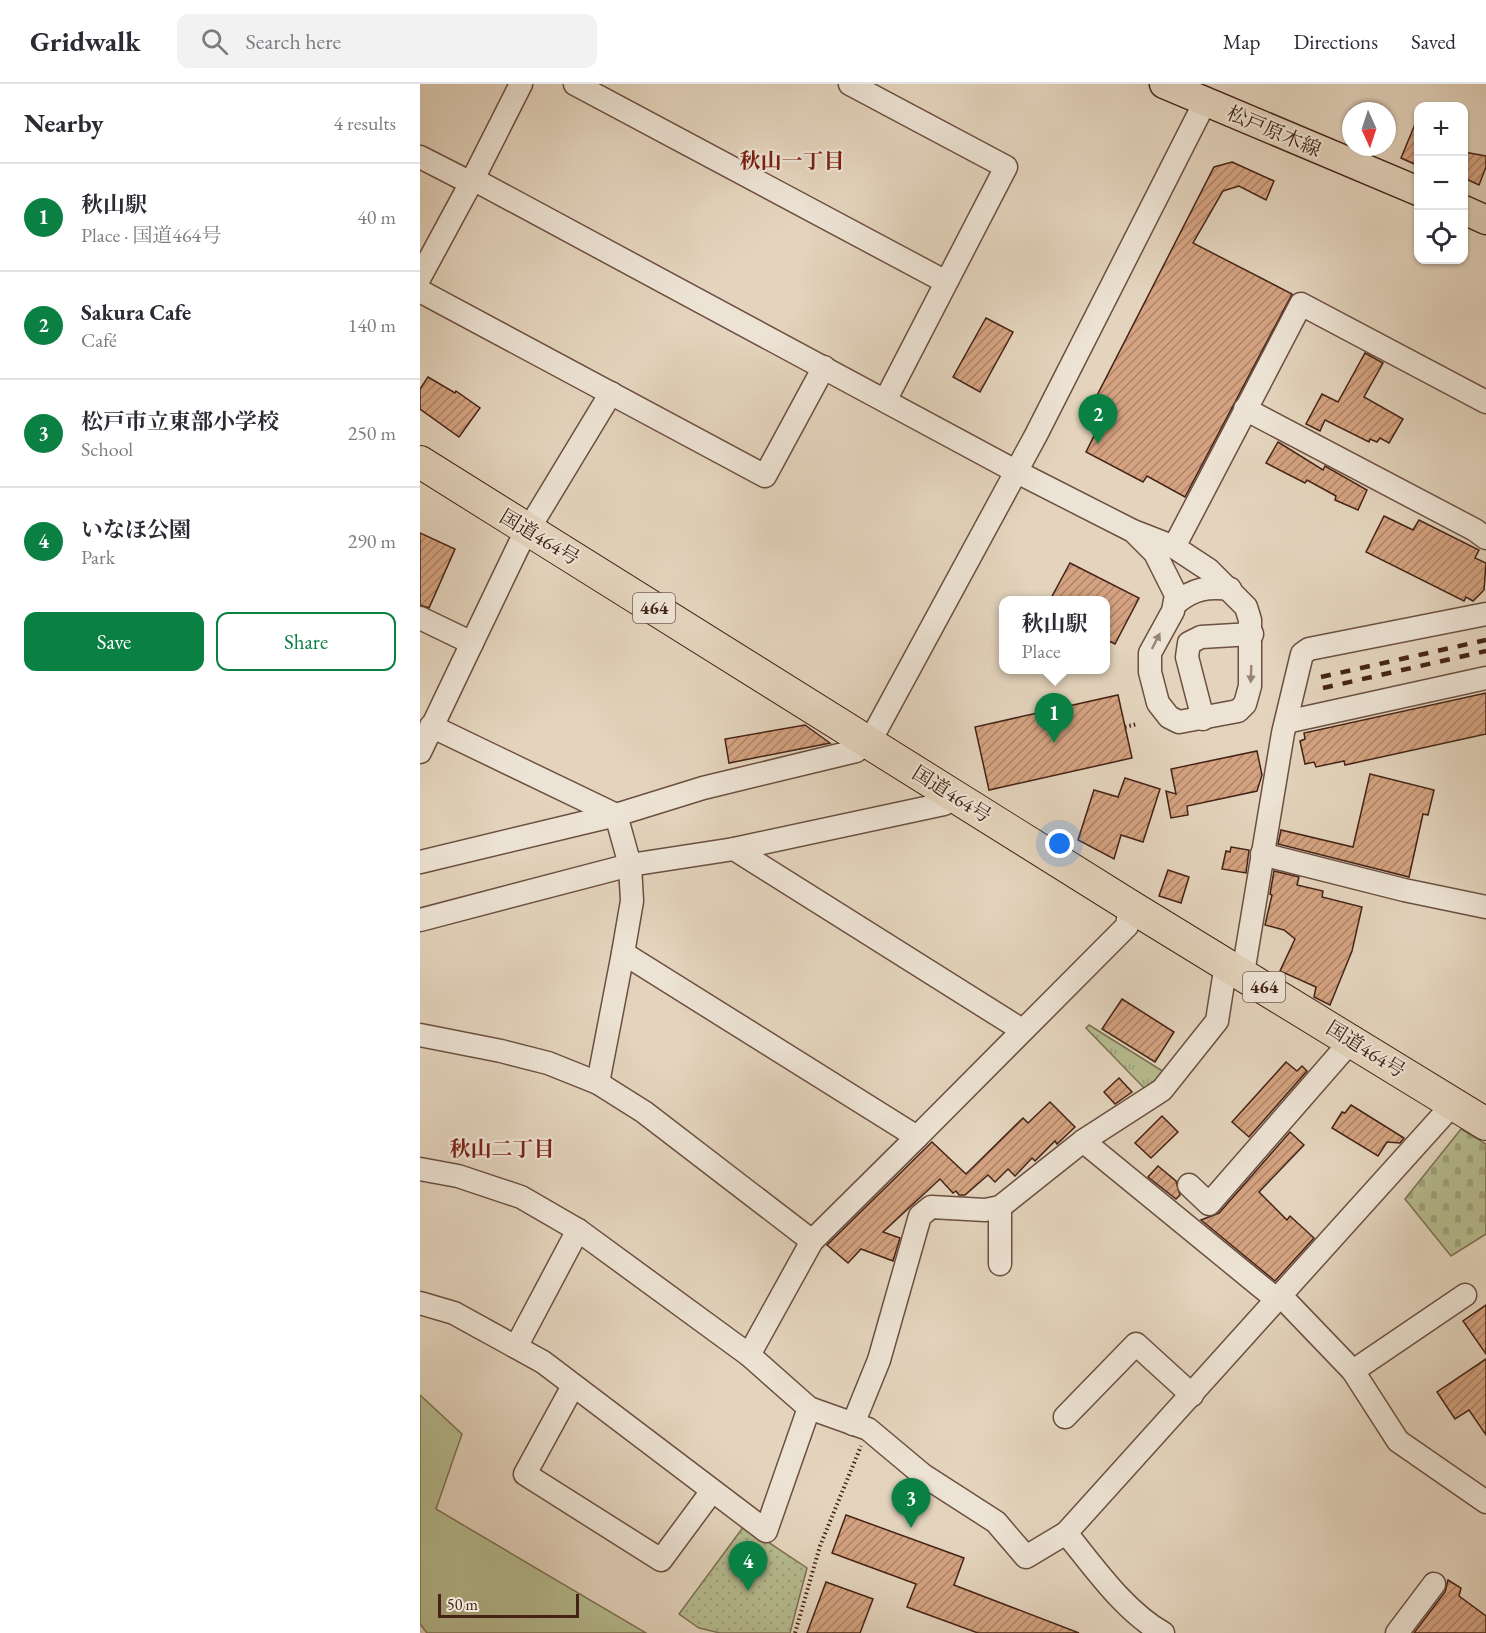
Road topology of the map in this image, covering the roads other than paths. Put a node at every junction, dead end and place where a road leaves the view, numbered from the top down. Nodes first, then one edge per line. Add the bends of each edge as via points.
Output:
1 (521, 84) edge
2 (575, 84) edge
3 (850, 84) edge
4 (1164, 84) edge
5 (1205, 102) junction
6 (420, 157) edge
7 (472, 181) junction
8 (1414, 189) edge
9 (1468, 212) edge
10 (1486, 220) edge
11 (420, 277) edge
12 (946, 282) junction
13 (420, 291) edge
14 (824, 368) junction
15 (611, 393) junction
16 (886, 399) junction
17 (1486, 402) edge
18 (1245, 409) junction
19 (420, 462) edge
20 (1017, 472) junction
21 (529, 530) junction
22 (1133, 531) junction
23 (1486, 538) edge
24 (1174, 547) junction
25 (1230, 589) junction
26 (1176, 603) junction
27 (1486, 614) edge
28 (420, 618) edge
29 (1252, 634) junction
30 (472, 643) junction
31 (1486, 678) edge
32 (1203, 719) junction
33 (1286, 722) junction
34 (431, 726) junction
35 (863, 747) junction
36 (420, 752) edge
37 (944, 804) dead end
38 (616, 815) junction
39 (734, 849) junction
40 (1262, 854) junction
41 (420, 862) edge
42 (630, 865) junction
43 (1130, 906) junction
44 (1486, 907) edge
45 (420, 920) edge
46 (623, 953) junction
47 (1234, 969) junction
48 (1022, 1029) junction
49 (420, 1035) edge
50 (1352, 1040) junction
51 (598, 1083) junction
52 (1454, 1103) junction
53 (1486, 1124) edge
54 (917, 1137) junction
55 (1083, 1141) junction
56 (420, 1169) edge
57 (1188, 1185) dead end
58 (1000, 1207) junction
59 (579, 1230) junction
60 (812, 1241) junction
61 (1000, 1264) dead end
62 (1465, 1295) dead end
63 (1278, 1297) junction
64 (420, 1303) edge
65 (516, 1347) junction
66 (749, 1354) junction
67 (1353, 1371) junction
68 (573, 1386) junction
69 (1192, 1395) junction
70 (809, 1408) junction
71 (1065, 1417) dead end
72 (861, 1426) junction
73 (712, 1491) junction
74 (1486, 1502) edge
75 (1066, 1533) junction
76 (1434, 1584) dead end
77 (1163, 1633) edge
78 (1396, 1633) edge

1 - 7 street
2 - 12 street
3 - 12 street via 1006,167
4 - 5 main road, 松戸原木線
5 - 8 main road, 松戸原木線
5 - 20 street
6 - 7 street
7 - 11 street
7 - 14 street
9 - 10 main road
12 - 16 street
13 - 15 street
14 - 15 street via 765,476
14 - 16 street
15 - 21 street
16 - 20 street
17 - 18 street via 1301,304
18 - 23 street
18 - 24 street
19 - 21 highway, 国道464号 / 464
20 - 22 street
20 - 35 street
21 - 30 street
21 - 35 highway, 国道464号 / 464
22 - 24 street
22 - 26 street via 1155,553
24 - 25 street
25 - 26 street via 1206,588 1185,595
25 - 29 street via 1246,606
32 -> 26 street via 1179,722 1169,717 1158,703 1150,672 1150,653
27 - 33 street via 1309,649 1302,654 1296,672
28 - 30 street
29 -> 32 street via 1250,686 1245,704 1239,711
29 - 32 street via 1201,637 1189,643 1187,657
30 - 34 street
31 - 33 street
33 - 40 street
34 - 36 street
34 - 38 street
35 - 38 street
35 - 43 highway, 国道464号 / 464
37 - 39 street
38 - 41 street
38 - 42 street
39 - 42 street
39 - 48 street
40 - 44 street
40 - 47 street
42 - 45 street
42 - 46 street via 632,901
43 - 47 highway, 国道464号 / 464
43 - 48 street via 1127,926
46 - 51 street
46 - 54 street
47 - 50 highway, 国道464号 / 464
47 - 55 street via 1217,1021 1162,1090
48 - 54 street
49 - 51 street via 548,1063
50 - 52 highway, 国道464号 / 464
50 - 57 street via 1209,1204
51 - 60 street via 644,1112
52 - 53 highway, 国道464号 / 464
52 - 63 street
54 - 60 street
55 - 58 street
55 - 63 street
56 - 59 street via 458,1176 521,1197
58 - 61 street
58 - 72 street via 985,1210 931,1206 920,1216
59 - 65 street
59 - 66 street
60 - 66 street
62 - 67 street
63 - 67 street
63 - 69 street
64 - 65 street via 454,1313
65 - 68 street
66 - 70 street
67 - 74 street via 1398,1441
68 - 73 street
68 - 73 street via 525,1474 661,1560
69 - 71 street via 1136,1344
69 - 75 street
70 - 72 street
70 - 73 street via 766,1531
72 - 75 street via 923,1475 996,1522 1026,1557
75 - 77 street via 1105,1580
76 - 78 street

